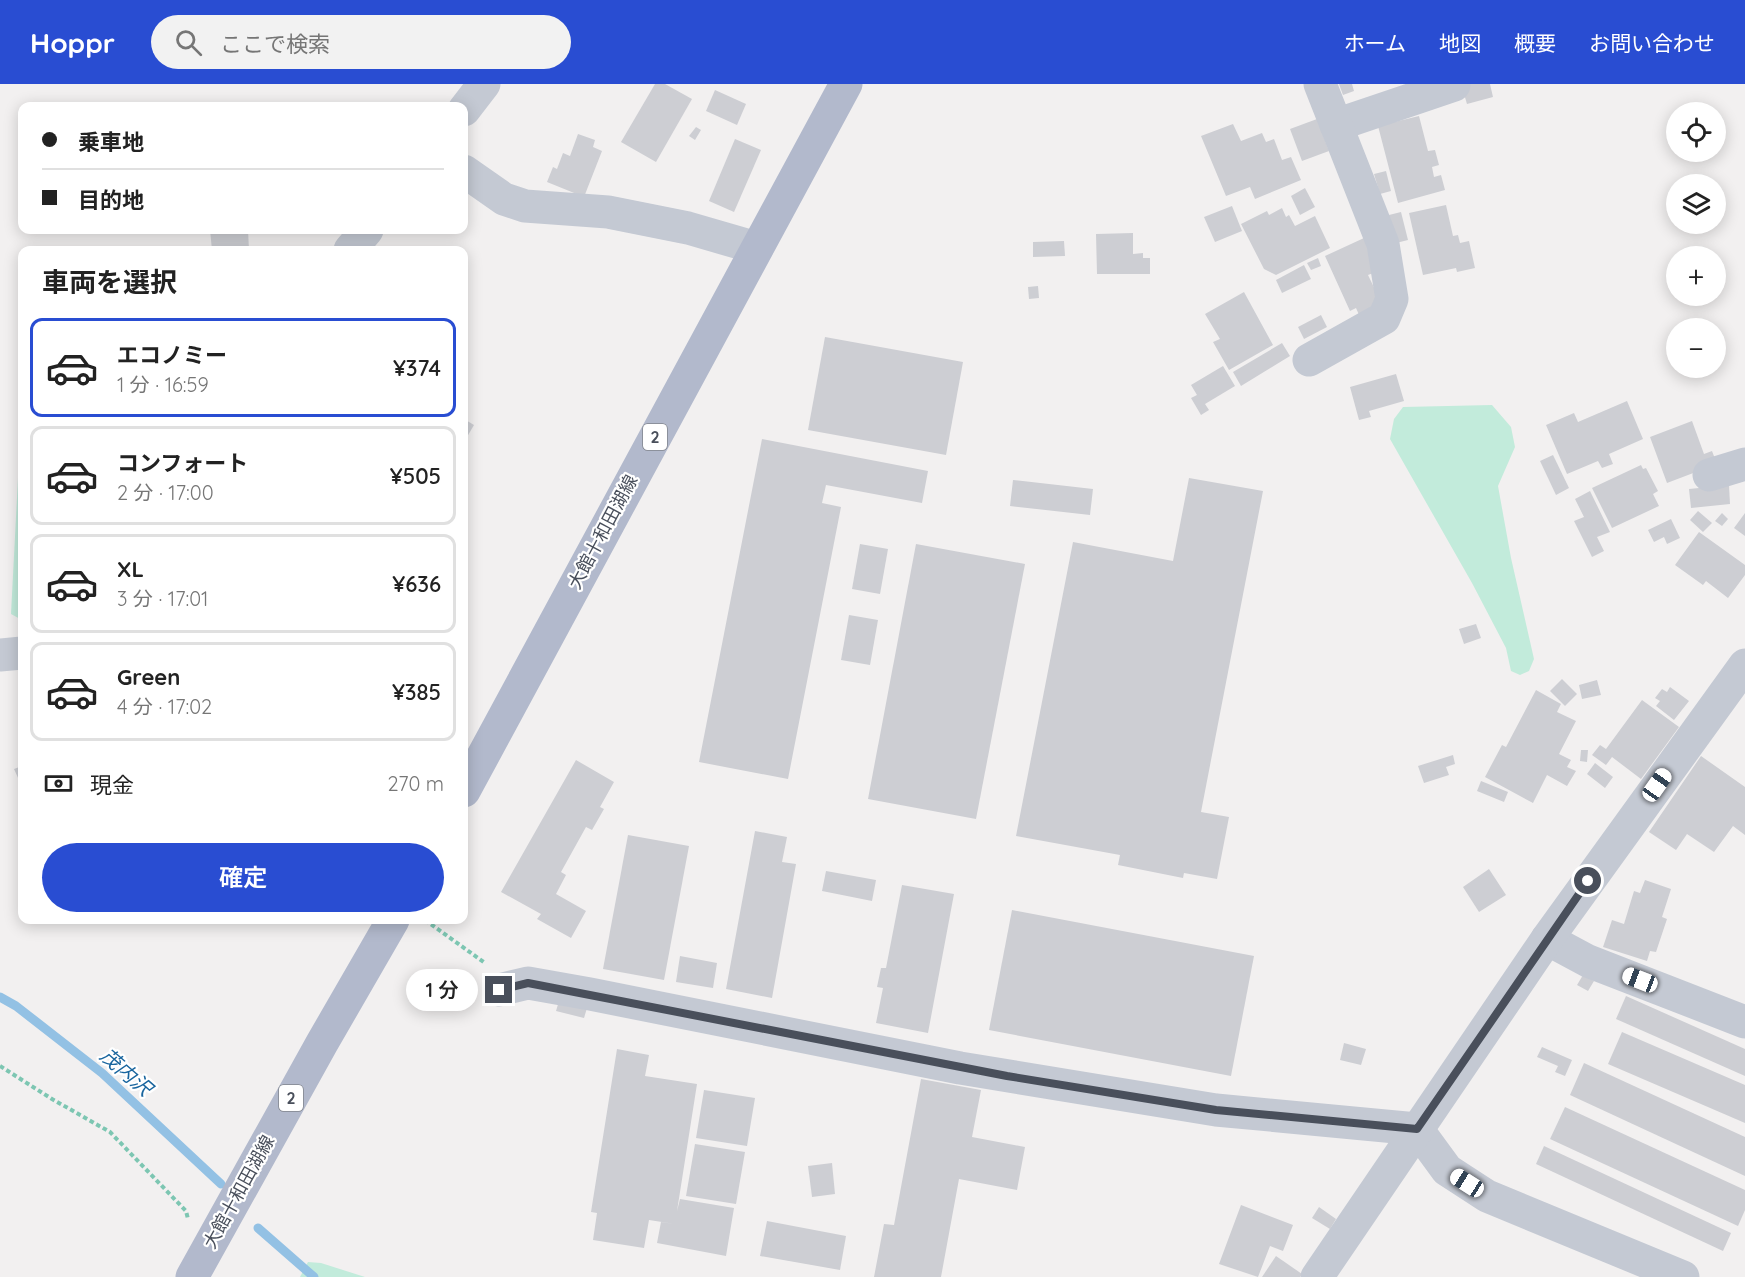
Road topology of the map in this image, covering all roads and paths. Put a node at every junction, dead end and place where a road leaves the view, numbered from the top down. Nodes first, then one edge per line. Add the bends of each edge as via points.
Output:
1 (484, 84) edge
2 (846, 84) edge
3 (1320, 84) edge
4 (1454, 85) edge
5 (468, 105) edge
6 (1336, 125) junction
7 (468, 174) edge
8 (364, 234) edge
9 (353, 246) edge
10 (757, 248) junction
11 (1309, 360) dead end
12 (1745, 464) edge
13 (1709, 475) dead end
14 (18, 653) edge
15 (0, 655) edge
16 (1745, 665) edge
17 (468, 784) edge
18 (391, 924) edge
19 (430, 924) edge
20 (1547, 939) junction
21 (508, 988) joint
22 (1745, 1022) edge
23 (0, 1066) edge
24 (1417, 1129) junction
25 (196, 1268) edge
26 (1317, 1277) edge
27 (1683, 1277) edge

1 - 5 street
2 - 10 main road, 大館十和田湖線 / 2
3 - 6 street
4 - 6 street
6 - 11 street via 1383,244 1392,299 1384,318
7 - 10 street via 504,199 525,206 608,212 688,228
8 - 9 street
10 - 17 main road, 大館十和田湖線 / 2
12 - 13 street
14 - 15 street
16 - 20 street
18 - 25 main road, 大館十和田湖線 / 2
19 - 21 path
20 - 22 street via 1588,961
20 - 24 street
21 - 24 street via 528,983 960,1068 1204,1108
23 - 25 path via 110,1132 186,1211
24 - 26 street
24 - 27 street via 1446,1170 1487,1196

